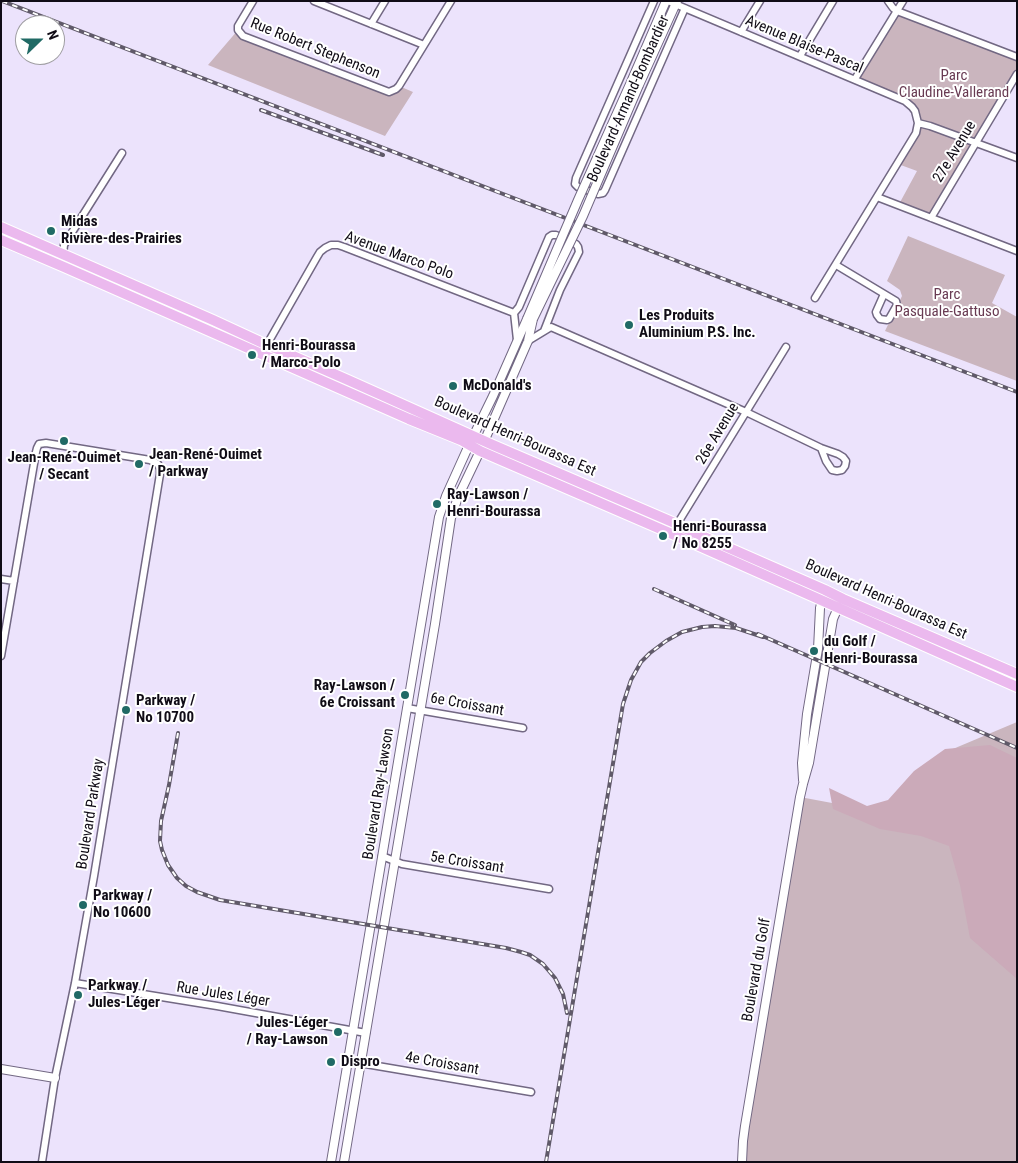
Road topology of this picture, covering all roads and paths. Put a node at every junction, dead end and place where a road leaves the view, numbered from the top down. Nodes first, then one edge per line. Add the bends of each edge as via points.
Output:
1 (253, 1) edge
2 (385, 1) edge
3 (451, 1) edge
4 (654, 1) edge
5 (667, 1) edge
6 (760, 1) edge
7 (833, 1) edge
8 (888, 1) edge
9 (903, 1) edge
10 (318, 2) edge
11 (677, 3) edge
12 (685, 8) junction
13 (897, 11) junction
14 (371, 24) junction
15 (741, 32) junction
16 (424, 45) junction
17 (800, 56) junction
18 (1017, 57) edge
19 (1017, 74) edge
20 (855, 79) junction
21 (635, 84) junction
22 (918, 123) junction
23 (976, 142) junction
24 (122, 153) dead end
25 (1017, 158) edge
26 (878, 197) junction
27 (931, 218) junction
28 (1, 227) edge
29 (1, 240) edge
30 (1017, 251) edge
31 (63, 255) junction
32 (836, 264) junction
33 (64, 266) junction
34 (884, 294) dead end
35 (815, 298) dead end
36 (514, 313) junction
37 (530, 319) junction
38 (544, 331) junction
39 (517, 340) junction
40 (528, 341) junction
41 (786, 347) dead end
42 (264, 350) junction
43 (746, 412) junction
44 (472, 440) junction
45 (482, 446) junction
46 (821, 448) dead end
47 (677, 524) junction
48 (672, 534) junction
49 (1, 579) edge
50 (14, 581) junction
51 (825, 590) junction
52 (843, 598) junction
53 (822, 601) junction
54 (838, 608) junction
55 (1, 656) edge
56 (1017, 674) edge
57 (411, 686) junction
58 (1017, 687) edge
59 (424, 688) junction
60 (407, 708) junction
61 (420, 710) junction
62 (523, 728) dead end
63 (803, 784) junction
64 (382, 856) junction
65 (394, 861) junction
66 (550, 889) dead end
67 (75, 983) junction
68 (353, 1030) junction
69 (366, 1033) junction
70 (348, 1061) junction
71 (360, 1063) junction
72 (1, 1069) edge
73 (55, 1078) junction
74 (531, 1092) dead end
75 (42, 1162) edge
76 (331, 1162) edge
77 (344, 1162) edge
78 (742, 1162) edge

1 - 16 street, Rue Robert Stephenson via 238,26 243,36 386,91 393,91 399,86
2 - 14 street
3 - 16 street
4 - 12 street, Boulevard Armand-Bombardier via 576,178 578,188 598,194 605,190
5 - 11 street, Avenue Blaise-Pascal
5 - 21 street, Boulevard Armand-Bombardier
6 - 15 street
7 - 17 street
8 - 13 street
9 - 13 street
10 - 14 street
11 - 12 street, Avenue Blaise-Pascal
11 - 21 street, Boulevard Armand-Bombardier
12 - 15 street, Avenue Blaise-Pascal
13 - 18 street
13 - 20 street
14 - 16 street
15 - 17 street, Avenue Blaise-Pascal
17 - 20 street, Avenue Blaise-Pascal
19 - 23 street, 27e Avenue
20 - 22 street, Avenue Blaise-Pascal via 909,104
21 - 37 street, Boulevard Armand-Bombardier, bridge via 578,200
22 - 23 street
22 - 26 street via 912,141
23 - 25 street
23 - 27 street, 27e Avenue
24 - 31 street via 64,245
26 - 27 street
26 - 32 street
27 - 30 street
28 - 31 main road, Boulevard Henri-Bourassa Est
29 - 33 main road, Boulevard Henri-Bourassa Est
31 - 33 street
31 - 42 main road, Boulevard Henri-Bourassa Est via 188,309
32 - 34 street
32 - 35 street
33 - 42 main road, Boulevard Henri-Bourassa Est
36 - 38 street via 549,237 556,235 576,244 579,252
36 - 39 street, Boulevard Armand-Bombardier
36 - 42 street, Avenue Marco Polo via 344,247 331,245 320,252
37 - 39 street, Boulevard Armand-Bombardier
37 - 40 street, Boulevard Armand-Bombardier
38 - 40 street
38 - 43 street via 551,327
39 - 44 street, Boulevard Armand-Bombardier
40 - 45 street, Boulevard Armand-Bombardier
41 - 43 street, 26e Avenue
42 - 44 main road, Boulevard Henri-Bourassa Est via 275,348 340,376
43 - 46 street
43 - 47 street, 26e Avenue
44 - 45 main road, Boulevard Henri-Bourassa Est
44 - 57 street, Boulevard Ray-Lawson via 439,517
45 - 47 main road, Boulevard Henri-Bourassa Est
45 - 48 main road, Boulevard Henri-Bourassa Est
45 - 59 street, Boulevard Ray-Lawson via 451,518
47 - 48 street, 26e Avenue
47 - 51 main road, Boulevard Henri-Bourassa Est
48 - 53 main road, Boulevard Henri-Bourassa Est
49 - 50 street
50 - 55 street
50 - 67 street, Boulevard Parkway via 39,444 150,460 158,464 158,483
51 - 52 main road, Boulevard Henri-Bourassa Est
51 - 53 street, Boulevard du Golf
52 - 54 street, Boulevard du Golf
52 - 56 main road, Boulevard Henri-Bourassa Est
53 - 54 main road, Boulevard Henri-Bourassa Est
53 - 63 street, Boulevard du Golf via 807,714
54 - 58 main road, Boulevard Henri-Bourassa Est
54 - 63 street, Boulevard du Golf via 833,619
57 - 59 street
57 - 60 street, Boulevard Ray-Lawson
59 - 61 street, Boulevard Ray-Lawson
60 - 61 street, 6e Croissant
60 - 64 street, Boulevard Ray-Lawson
61 - 62 street, 6e Croissant
61 - 65 street, Boulevard Ray-Lawson
63 - 78 street, Boulevard du Golf
64 - 65 street, 5e Croissant
64 - 68 street, Boulevard Ray-Lawson
65 - 66 street, 5e Croissant
65 - 69 street, Boulevard Ray-Lawson
67 - 68 street, Rue Jules Léger
67 - 73 street, Boulevard Parkway
68 - 69 street, Rue Jules Léger
68 - 70 street, Boulevard Ray-Lawson
69 - 71 street, Boulevard Ray-Lawson
70 - 71 street, 4e Croissant
70 - 76 street, Boulevard Ray-Lawson
71 - 74 street, 4e Croissant
71 - 77 street, Boulevard Ray-Lawson
72 - 73 street
73 - 75 street, Boulevard Parkway

